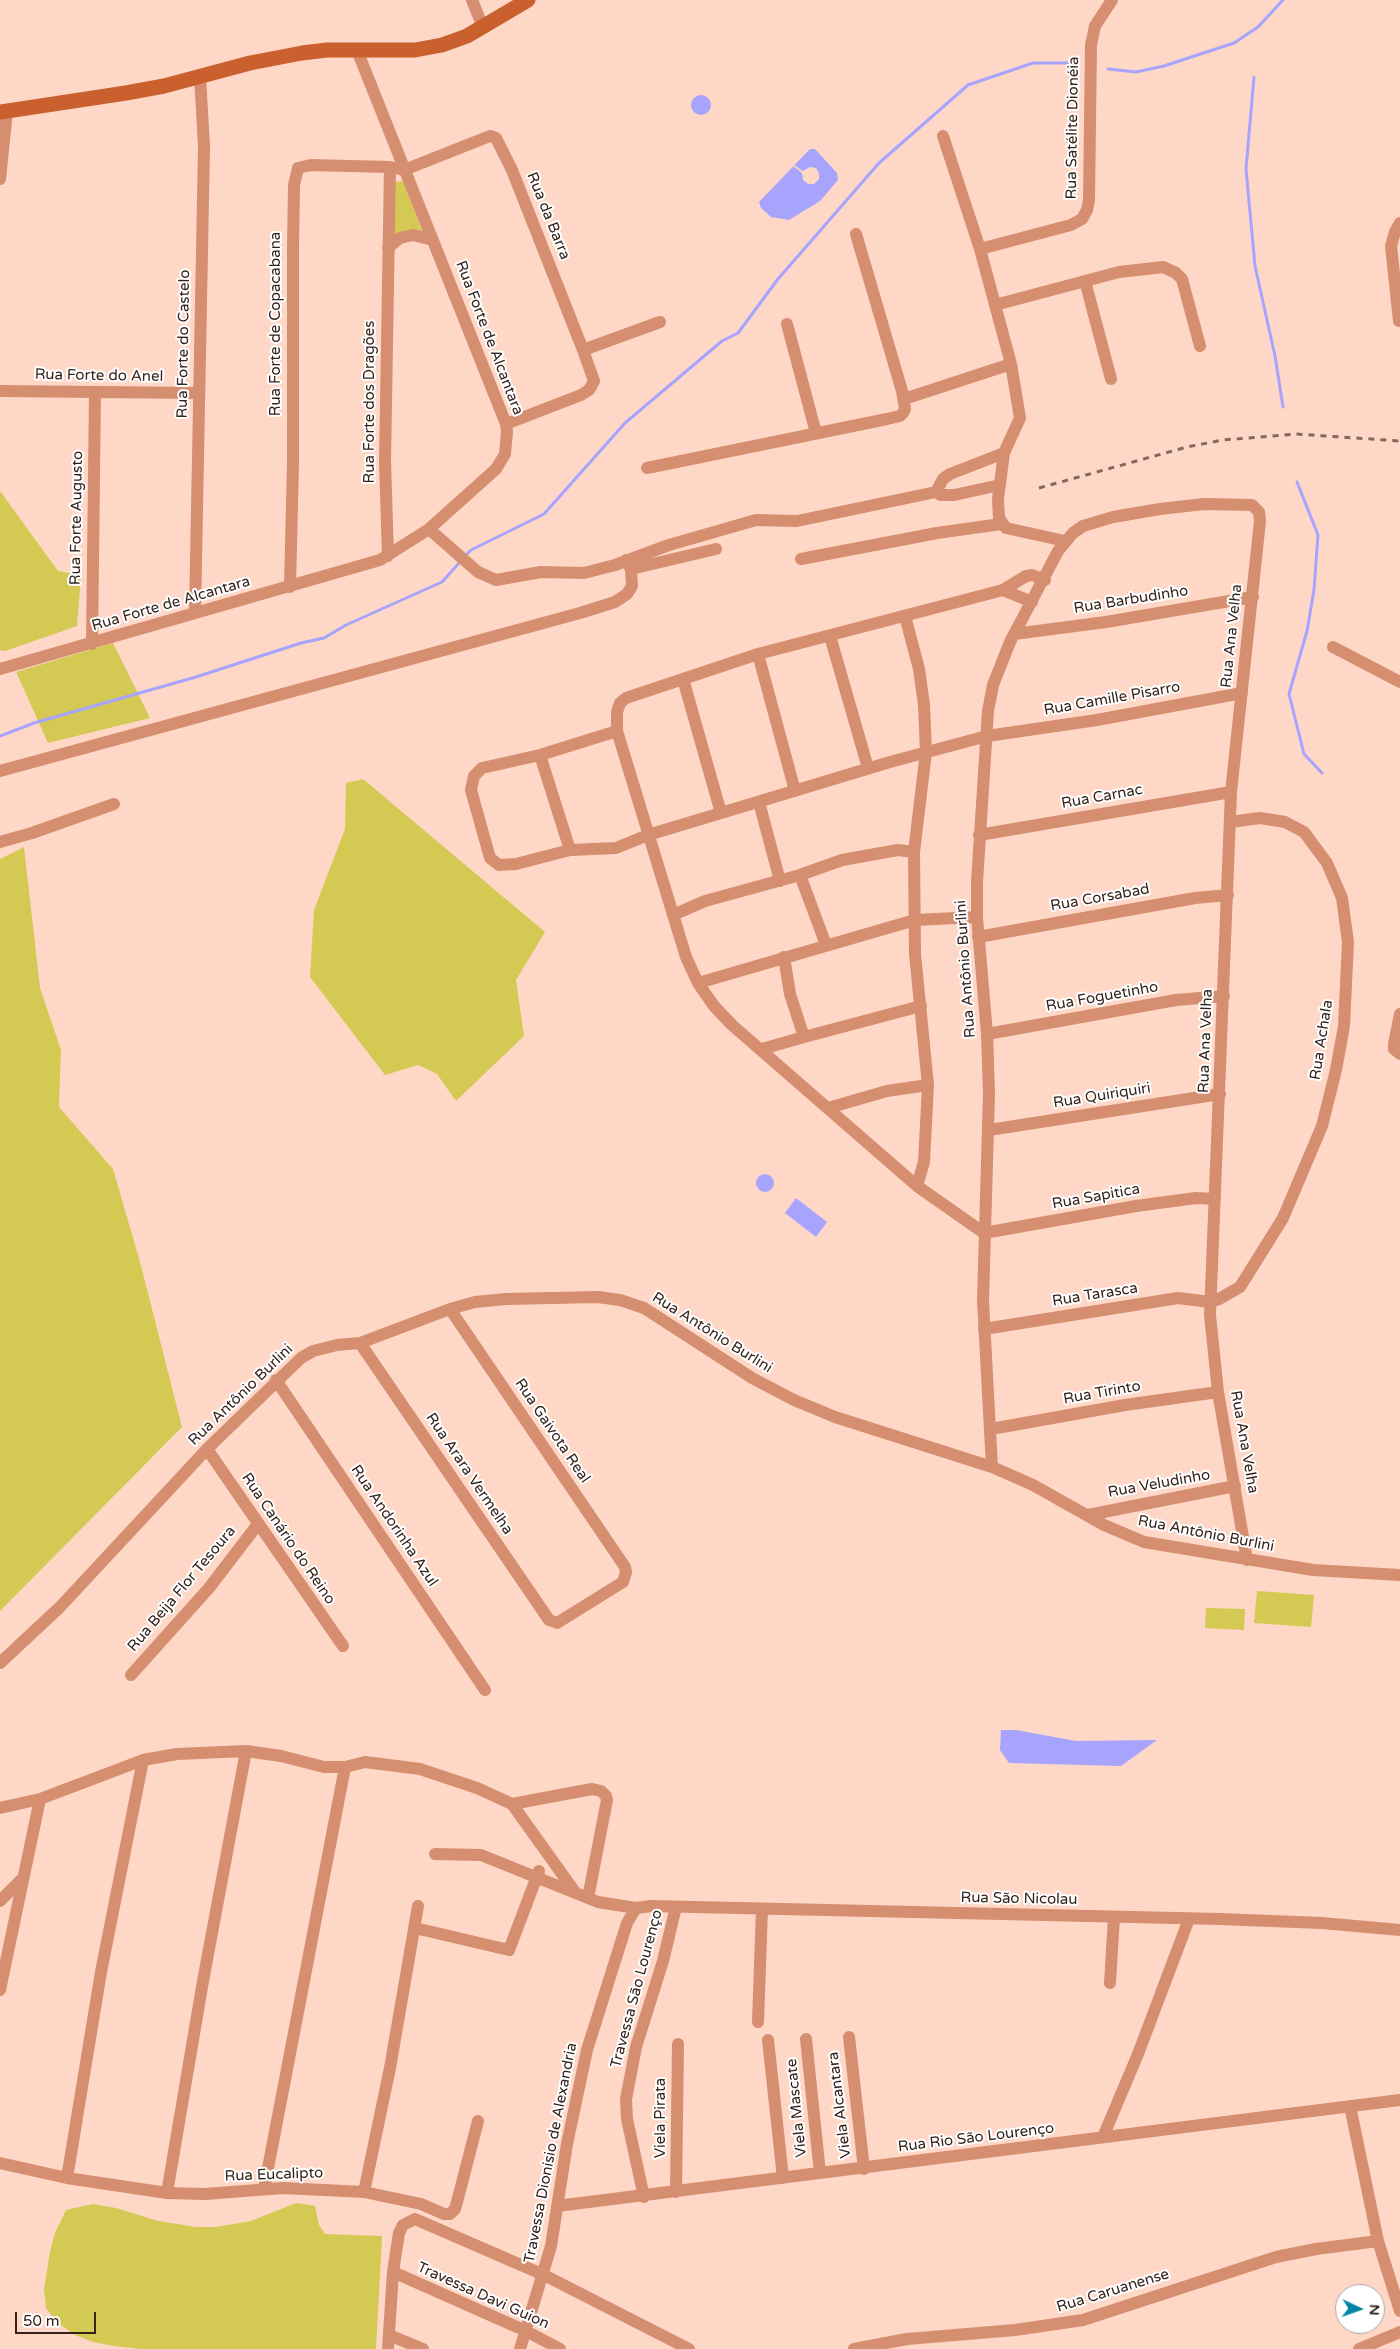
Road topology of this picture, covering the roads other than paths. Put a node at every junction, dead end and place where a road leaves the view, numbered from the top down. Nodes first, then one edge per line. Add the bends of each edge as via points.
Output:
1 (472, 0) edge
2 (528, 0) edge
3 (1112, 0) edge
4 (484, 27) junction
5 (357, 50) junction
6 (200, 76) junction
7 (3, 111) edge
8 (943, 136) dead end
9 (390, 168) junction
10 (404, 170) junction
11 (0, 179) edge
12 (1400, 223) edge
13 (856, 234) dead end
14 (433, 240) junction
15 (388, 248) junction
16 (980, 249) junction
17 (1085, 281) junction
18 (995, 305) junction
19 (1399, 321) edge
20 (660, 322) dead end
21 (787, 324) dead end
22 (1200, 346) dead end
23 (583, 350) junction
24 (1011, 364) junction
25 (1111, 379) dead end
26 (0, 391) edge
27 (95, 393) junction
28 (198, 393) junction
29 (904, 399) junction
30 (506, 424) junction
31 (816, 433) junction
32 (1004, 453) junction
33 (648, 468) dead end
34 (1000, 485) junction
35 (936, 492) junction
36 (1260, 521) joint
37 (1001, 524) junction
38 (429, 529) junction
39 (1065, 541) junction
40 (716, 549) dead end
41 (388, 556) junction
42 (801, 559) dead end
43 (629, 564) junction
44 (1045, 580) junction
45 (290, 587) junction
46 (1003, 590) junction
47 (1253, 597) junction
48 (1032, 602) junction
49 (196, 613) junction
50 (906, 616) junction
51 (1014, 634) junction
52 (830, 636) junction
53 (92, 644) junction
54 (1333, 648) dead end
55 (758, 654) junction
56 (0, 670) edge
57 (683, 679) junction
58 (1400, 682) edge
59 (1242, 693) junction
60 (617, 731) junction
61 (988, 736) junction
62 (926, 752) junction
63 (540, 754) junction
64 (868, 768) junction
65 (0, 771) edge
66 (795, 791) junction
67 (1231, 792) junction
68 (759, 802) junction
69 (114, 804) dead end
70 (721, 813) junction
71 (1230, 822) junction
72 (979, 834) junction
73 (648, 836) junction
74 (0, 842) edge
75 (570, 850) junction
76 (914, 852) junction
77 (800, 875) junction
78 (780, 881) junction
79 (1228, 895) junction
80 (673, 915) junction
81 (976, 917) junction
82 (915, 920) junction
83 (978, 937) junction
84 (826, 945) junction
85 (784, 958) junction
86 (698, 983) junction
87 (1224, 996) junction
88 (921, 1006) junction
89 (1400, 1014) edge
90 (987, 1034) junction
91 (804, 1037) junction
92 (762, 1049) junction
93 (1400, 1054) edge
94 (928, 1084) junction
95 (1220, 1094) junction
96 (828, 1108) junction
97 (989, 1130) junction
98 (917, 1186) junction
99 (1215, 1199) junction
100 (984, 1233) junction
101 (1210, 1302) junction
102 (450, 1309) junction
103 (984, 1328) junction
104 (360, 1343) junction
105 (276, 1380) junction
106 (1218, 1392) junction
107 (991, 1429) junction
108 (207, 1449) junction
109 (992, 1467) junction
110 (1235, 1486) junction
111 (1088, 1515) junction
112 (258, 1524) junction
113 (1247, 1560) junction
114 (1400, 1575) edge
115 (551, 1622) joint
116 (343, 1646) dead end
117 (0, 1663) edge
118 (131, 1675) dead end
119 (485, 1690) dead end
120 (246, 1751) junction
121 (143, 1760) junction
122 (345, 1767) junction
123 (40, 1799) junction
124 (512, 1804) junction
125 (0, 1808) edge
126 (435, 1854) dead end
127 (538, 1875) junction
128 (22, 1879) junction
129 (575, 1892) junction
130 (588, 1898) junction
131 (0, 1901) edge
132 (418, 1906) dead end
133 (676, 1907) junction
134 (636, 1908) junction
135 (762, 1909) junction
136 (1114, 1917) junction
137 (1189, 1919) junction
138 (415, 1928) junction
139 (1400, 1930) edge
140 (1110, 1983) dead end
141 (0, 1990) edge
142 (758, 2022) dead end
143 (849, 2037) dead end
144 (806, 2039) dead end
145 (768, 2040) dead end
146 (678, 2044) dead end
147 (1400, 2100) edge
148 (1350, 2106) junction
149 (478, 2121) dead end
150 (1103, 2137) junction
151 (0, 2163) edge
152 (864, 2168) junction
153 (820, 2173) junction
154 (67, 2178) junction
155 (783, 2178) junction
156 (264, 2190) junction
157 (364, 2192) junction
158 (676, 2192) junction
159 (167, 2193) junction
160 (644, 2197) junction
161 (408, 2201) junction
162 (557, 2206) junction
163 (412, 2219) junction
164 (1378, 2241) junction
165 (393, 2272) junction
166 (544, 2275) junction
167 (1400, 2311) edge
168 (526, 2331) junction
169 (1400, 2332) edge
170 (389, 2335) junction
171 (388, 2349) edge
172 (423, 2349) edge
173 (520, 2349) edge
174 (560, 2349) edge
175 (689, 2349) edge
176 (854, 2349) edge
177 (1360, 2349) edge

1 - 4 street
2 - 4 main road
3 - 16 street, Rua Satélite Dionéia via 1095,26 1091,45 1087,210 1082,219 1071,225
4 - 5 main road via 467,36 415,50
5 - 6 main road via 302,53
5 - 10 street, Rua Forte de Alcantara
6 - 7 main road via 126,93
6 - 28 street, Rua Forte do Castelo via 204,147
7 - 11 street
8 - 16 street
9 - 10 street, Rua Forte de Copacabana
9 - 15 street, Rua Forte dos Dragões
9 - 45 street, Rua Forte de Copacabana via 311,165 296,171
10 - 14 street, Rua Forte de Alcantara
10 - 23 street, Rua da Barra via 490,136 496,138 512,170
12 - 19 street via 1391,246
13 - 29 street
14 - 15 street via 412,235 400,238
14 - 30 street, Rua Forte de Alcantara
15 - 41 street, Rua Forte dos Dragões via 385,461
16 - 18 street
17 - 18 street
17 - 22 street via 1149,267 1163,267 1176,272 1187,291
17 - 25 street
18 - 24 street
20 - 23 street
21 - 31 street
23 - 30 street, Rua da Barra via 594,381 589,390
24 - 29 street
24 - 32 street via 1020,418
26 - 27 street, Rua Forte do Anel
27 - 28 street, Rua Forte do Anel
27 - 53 street, Rua Forte Augusto
28 - 49 street, Rua Forte do Castelo
29 - 31 street via 905,409 900,416
30 - 38 street, Rua Forte de Alcantara via 505,454 496,469
31 - 33 street
32 - 34 street
32 - 35 street via 950,474
34 - 35 street via 954,495
34 - 37 street
35 - 43 street via 797,521 756,520
36 - 39 street, Rua Antônio Burlini via 1260,512 1245,504 1204,504 1113,517 1083,526
36 - 47 street, Rua Ana Velha
37 - 39 street via 1006,528
37 - 42 street
38 - 41 street, Rua Forte de Alcantara
38 - 43 street via 478,572 496,580 541,572 584,573
39 - 44 street, Rua Antônio Burlini
40 - 43 street
41 - 45 street, Rua Forte de Alcantara
43 - 65 street via 632,586 628,594 615,602
44 - 46 street via 1026,576
44 - 48 street, Rua Antônio Burlini
45 - 49 street, Rua Forte de Alcantara
46 - 48 street
46 - 50 street
47 - 51 street, Rua Barbudinho
47 - 59 street, Rua Ana Velha
48 - 51 street, Rua Antônio Burlini
49 - 53 street, Rua Forte de Alcantara
50 - 52 street
50 - 62 street via 919,669
51 - 61 street, Rua Antônio Burlini via 993,685
52 - 55 street
52 - 64 street
53 - 56 street, Rua Forte de Alcantara
54 - 58 street
55 - 57 street
55 - 66 street
57 - 60 street via 626,698 617,712
57 - 70 street
59 - 61 street, Rua Camille Pisarro
59 - 67 street, Rua Ana Velha
60 - 63 street, Rua Camille Pisarro
60 - 73 street
61 - 62 street, Rua Camille Pisarro
61 - 72 street, Rua Antônio Burlini
62 - 64 street, Rua Camille Pisarro
62 - 76 street
63 - 75 street
63 - 75 street, Rua Camille Pisarro via 482,768 474,776 470,790 490,858 499,865 516,864
64 - 66 street, Rua Camille Pisarro
66 - 68 street, Rua Camille Pisarro
67 - 71 street, Rua Ana Velha
67 - 72 street, Rua Carnac
68 - 70 street, Rua Camille Pisarro
68 - 78 street
69 - 74 street
70 - 73 street, Rua Camille Pisarro
71 - 79 street, Rua Ana Velha
71 - 101 street, Rua Achala via 1260,818 1285,822 1304,832 1328,863 1342,898 1348,961 1344,1026 1322,1126 1283,1218 1240,1287
72 - 81 street, Rua Antônio Burlini
73 - 75 street, Rua Camille Pisarro via 616,848
73 - 80 street
76 - 77 street via 879,852 842,860
76 - 82 street
77 - 78 street
77 - 84 street
78 - 80 street via 705,901
79 - 83 street, Rua Corsabad via 1195,898
79 - 87 street, Rua Ana Velha
80 - 86 street
81 - 82 street
81 - 83 street, Rua Antônio Burlini
82 - 84 street
82 - 88 street
83 - 90 street, Rua Antônio Burlini
84 - 85 street
85 - 86 street
85 - 91 street via 790,994
86 - 92 street via 732,1025
87 - 90 street, Rua Foguetinho via 1176,1000
87 - 95 street, Rua Ana Velha
88 - 91 street
88 - 94 street
89 - 93 street via 1394,1044 1394,1049
90 - 97 street, Rua Antônio Burlini
91 - 92 street
92 - 96 street
94 - 96 street via 887,1091
94 - 98 street via 924,1162
95 - 97 street, Rua Quiriquiri
95 - 99 street, Rua Ana Velha
96 - 98 street
97 - 100 street, Rua Antônio Burlini
98 - 100 street
99 - 100 street, Rua Sapitica via 1196,1198 1136,1206
99 - 101 street, Rua Ana Velha
100 - 103 street, Rua Antônio Burlini
101 - 103 street, Rua Tarasca via 1178,1298
101 - 106 street, Rua Ana Velha
102 - 104 street, Rua Antônio Burlini
102 - 109 street, Rua Antônio Burlini via 506,1299 598,1296 620,1300 644,1308 752,1378 794,1400 836,1417
102 - 115 street, Rua Gaivota Real via 626,1572 623,1582 557,1623
103 - 107 street, Rua Antônio Burlini
104 - 105 street, Rua Antônio Burlini via 313,1351
104 - 115 street, Rua Arara Vermelha
105 - 108 street, Rua Antônio Burlini
105 - 119 street, Rua Andorinha Azul
106 - 107 street, Rua Tirinto
106 - 110 street, Rua Ana Velha
107 - 109 street, Rua Antônio Burlini
108 - 112 street, Rua Canário do Reino
108 - 117 street, Rua Antônio Burlini via 85,1582
109 - 111 street, Rua Antônio Burlini
110 - 111 street, Rua Veludinho
110 - 113 street, Rua Ana Velha
111 - 113 street, Rua Antônio Burlini via 1144,1542
112 - 116 street, Rua Canário do Reino
112 - 118 street, Rua Beija Flor Tesoura via 208,1588
113 - 114 street, Rua Antônio Burlini via 1313,1570
120 - 121 street via 177,1754
120 - 122 street via 324,1767
120 - 159 street
121 - 123 street
121 - 154 street via 101,1972
122 - 124 street via 365,1762 420,1769 478,1788
122 - 156 street
123 - 125 street
123 - 128 street
124 - 129 street
124 - 130 street via 592,1789 606,1796
126 - 127 street, Rua São Nicolau via 481,1855
127 - 129 street, Rua São Nicolau
127 - 138 street via 509,1950
128 - 131 street
128 - 141 street
129 - 130 street, Rua São Nicolau
130 - 134 street, Rua São Nicolau
132 - 138 street
133 - 134 street, Rua São Nicolau
133 - 135 street, Rua São Nicolau
133 - 160 street, Travessa São Lourenço via 636,2046 626,2099 627,2119
134 - 162 street, Travessa Dionísio de Alexandria via 627,1923 587,2050
135 - 136 street, Rua São Nicolau
135 - 142 street
136 - 137 street, Rua São Nicolau
136 - 140 street
137 - 139 street, Rua São Nicolau via 1322,1923
137 - 150 street
138 - 157 street
143 - 152 street, Viela Alcantara
144 - 153 street, Viela Mascate
145 - 155 street
146 - 158 street, Viela Pirata
147 - 148 street, Rua Rio São Lourenço
148 - 150 street, Rua Rio São Lourenço
148 - 164 street
149 - 161 street, Rua Eucalipto via 455,2209 444,2214
150 - 152 street, Rua Rio São Lourenço
151 - 154 street, Rua Eucalipto
152 - 153 street, Rua Rio São Lourenço
153 - 155 street, Rua Rio São Lourenço
154 - 159 street, Rua Eucalipto
155 - 158 street, Rua Rio São Lourenço
156 - 157 street, Rua Eucalipto
156 - 159 street, Rua Eucalipto
157 - 161 street, Rua Eucalipto
158 - 160 street, Rua Rio São Lourenço
160 - 162 street, Rua Rio São Lourenço
161 - 163 street
162 - 166 street, Travessa Dionísio de Alexandria
163 - 165 street via 403,2225 399,2233
163 - 166 street
164 - 167 street
164 - 176 street, Rua Caruanense via 1276,2257 1082,2320 1015,2330 907,2339
165 - 168 street, Travessa Davi Guion
165 - 170 street
166 - 168 street, Travessa Dionísio de Alexandria
166 - 175 street
168 - 173 street, Travessa Dionísio de Alexandria
168 - 174 street, Travessa Davi Guion
169 - 177 street
170 - 171 street
170 - 172 street

